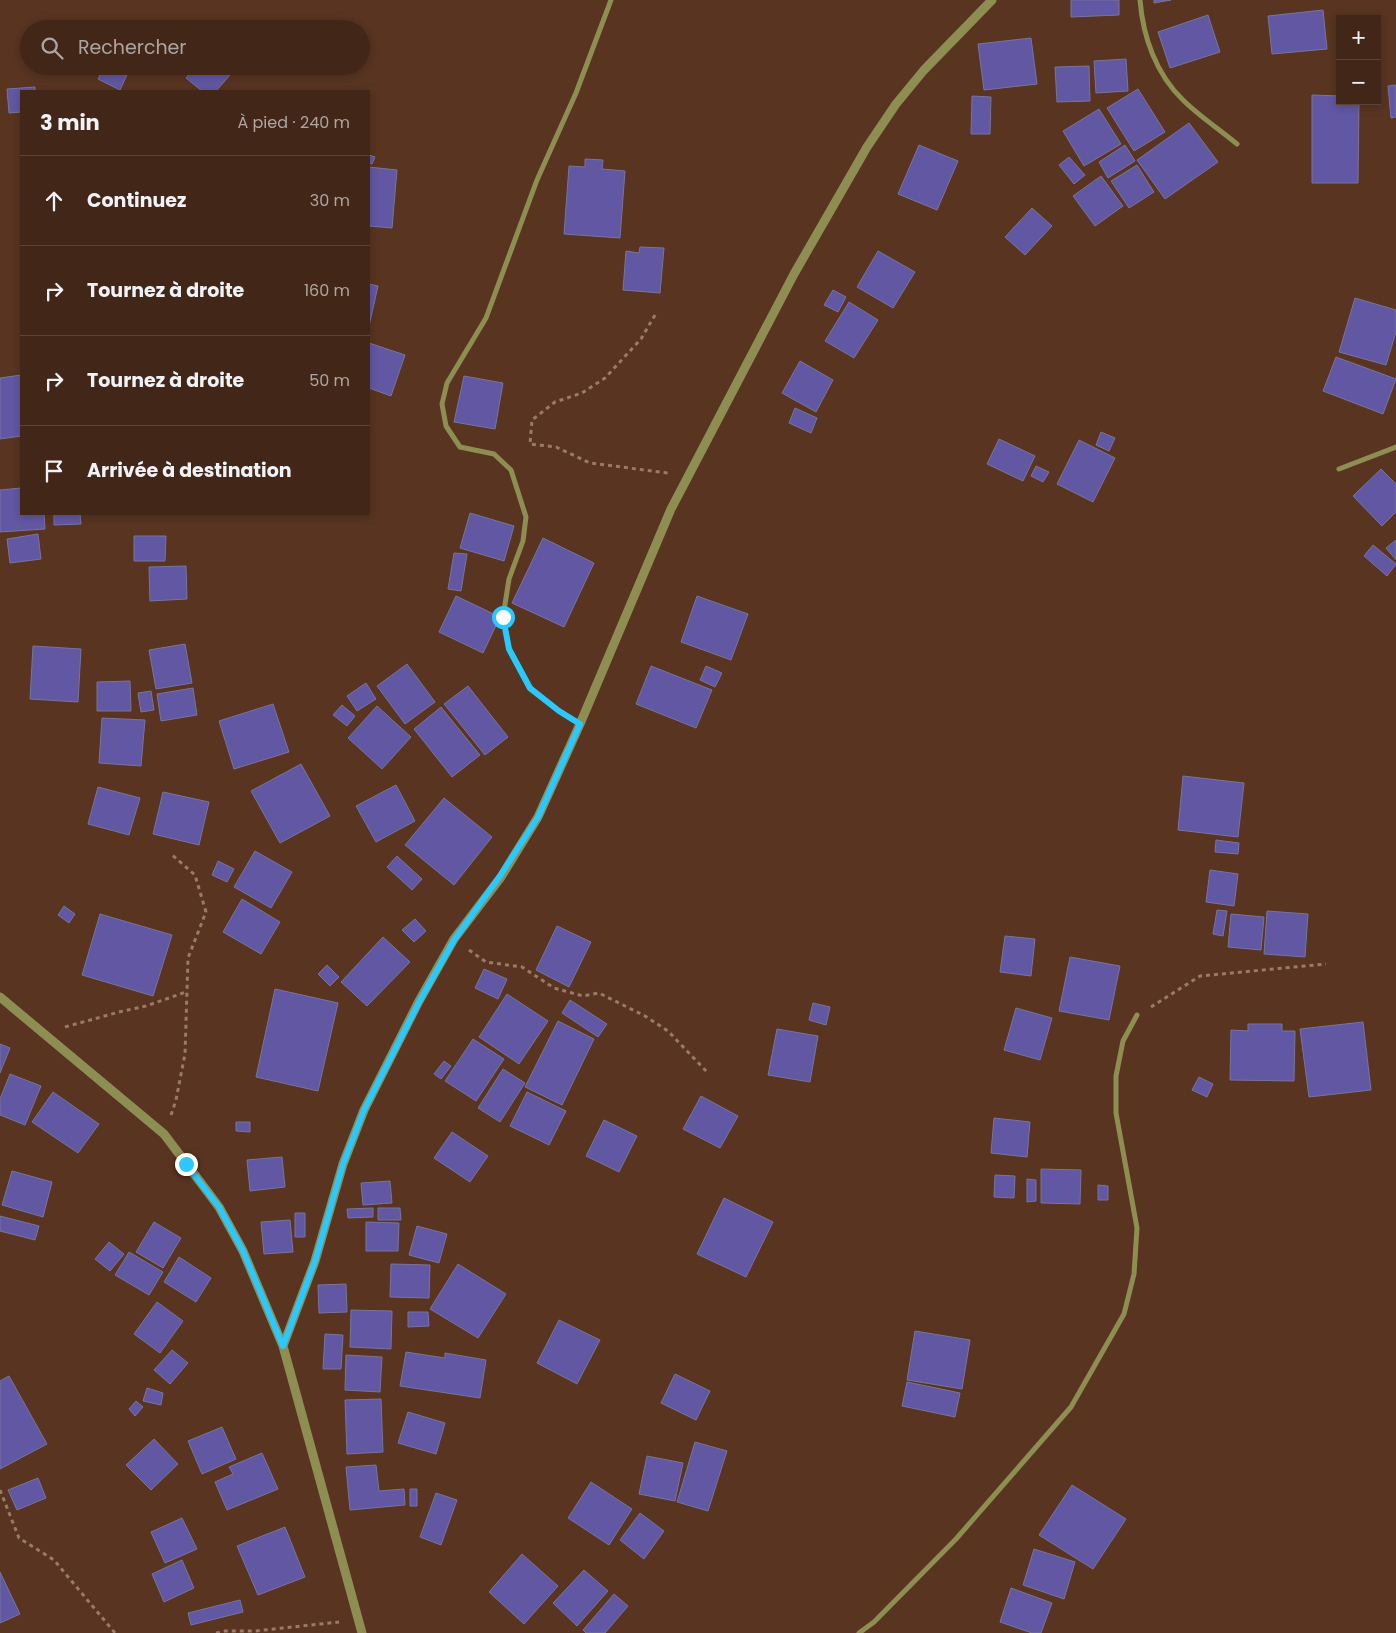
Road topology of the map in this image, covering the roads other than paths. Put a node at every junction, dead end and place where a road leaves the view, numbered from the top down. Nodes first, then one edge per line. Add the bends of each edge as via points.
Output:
1 (611, 0) edge
2 (992, 0) edge
3 (1140, 0) edge
4 (1237, 144) dead end
5 (1396, 446) edge
6 (1339, 469) dead end
7 (580, 724) junction
8 (0, 997) edge
9 (1137, 1015) road end
10 (283, 1346) junction
11 (362, 1633) edge
12 (859, 1633) edge

1 - 7 street via 576,93 537,180 486,318 447,383 442,404 446,426 460,447 494,454 511,470 526,517 523,541 509,579 503,617 509,649 530,688
2 - 7 street via 896,104 867,147 794,274 671,509
3 - 4 street via 1148,47 1168,84
5 - 6 street
7 - 10 street via 538,817 454,940 364,1110 343,1164 315,1261
8 - 10 street via 164,1134 219,1207 243,1251
9 - 12 street via 1123,1041 1116,1076 1116,1113 1137,1228 1134,1274 1124,1314 1070,1407 1048,1434 949,1546 874,1622
10 - 11 street

